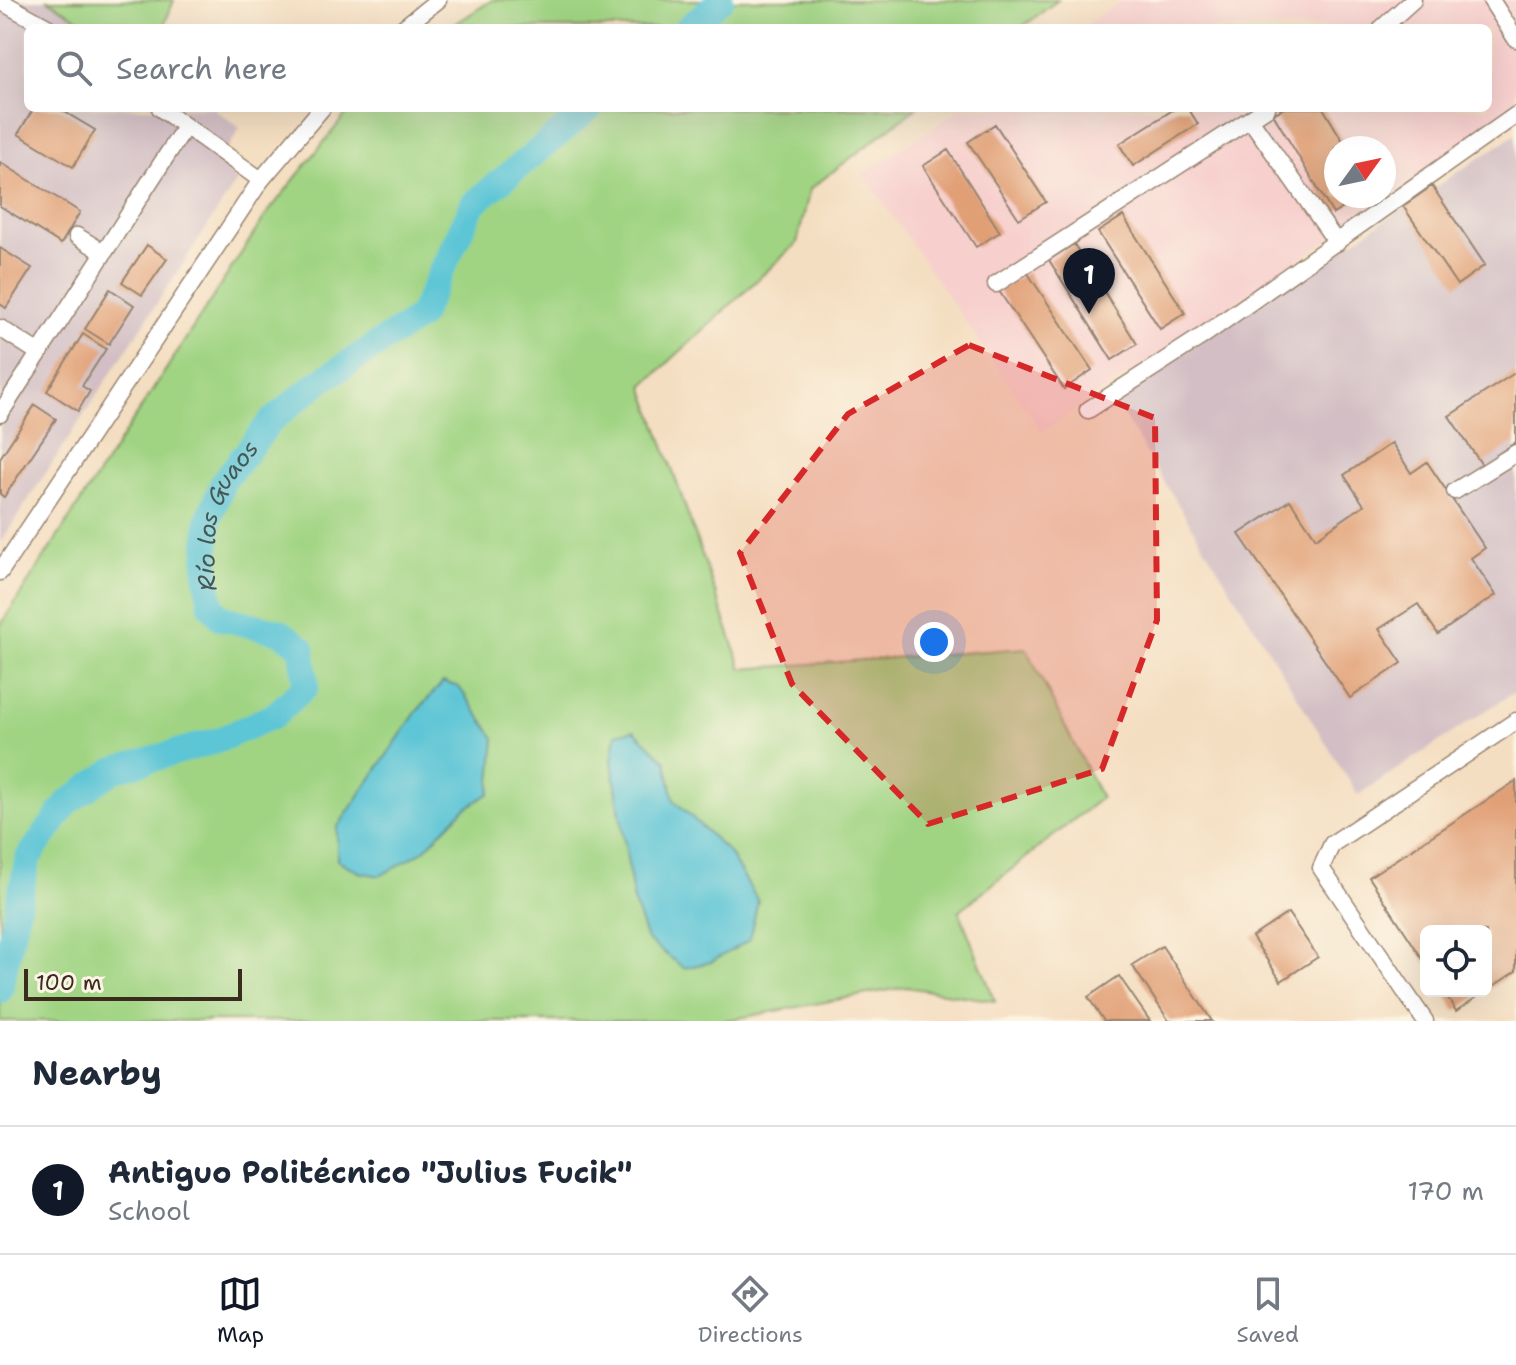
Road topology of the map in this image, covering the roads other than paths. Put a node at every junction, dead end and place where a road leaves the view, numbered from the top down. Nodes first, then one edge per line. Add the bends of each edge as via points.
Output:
1 (438, 0) edge
2 (1413, 0) edge
3 (1491, 0) edge
4 (0, 1) edge
5 (42, 24) edge
6 (408, 24) edge
7 (1386, 24) edge
8 (1516, 39) edge
9 (165, 112) edge
10 (319, 112) edge
11 (1261, 112) edge
12 (1516, 115) edge
13 (1250, 119) junction
14 (185, 127) junction
15 (261, 180) junction
16 (77, 236) dead end
17 (1337, 243) junction
18 (103, 252) junction
19 (996, 284) dead end
20 (0, 328) edge
21 (39, 353) junction
22 (1088, 410) dead end
23 (0, 414) edge
24 (1516, 453) edge
25 (1455, 491) dead end
26 (0, 572) edge
27 (1516, 721) edge
28 (1425, 1021) edge

1 - 6 street
2 - 7 street
3 - 8 street
4 - 5 street
9 - 14 street
10 - 15 street
11 - 13 street
12 - 17 street
13 - 17 street
13 - 19 street
14 - 15 street
14 - 18 street
15 - 26 street
16 - 18 street
17 - 22 street
18 - 21 street
20 - 21 street
21 - 23 street
24 - 25 street
27 - 28 street via 1332,844 1321,868

